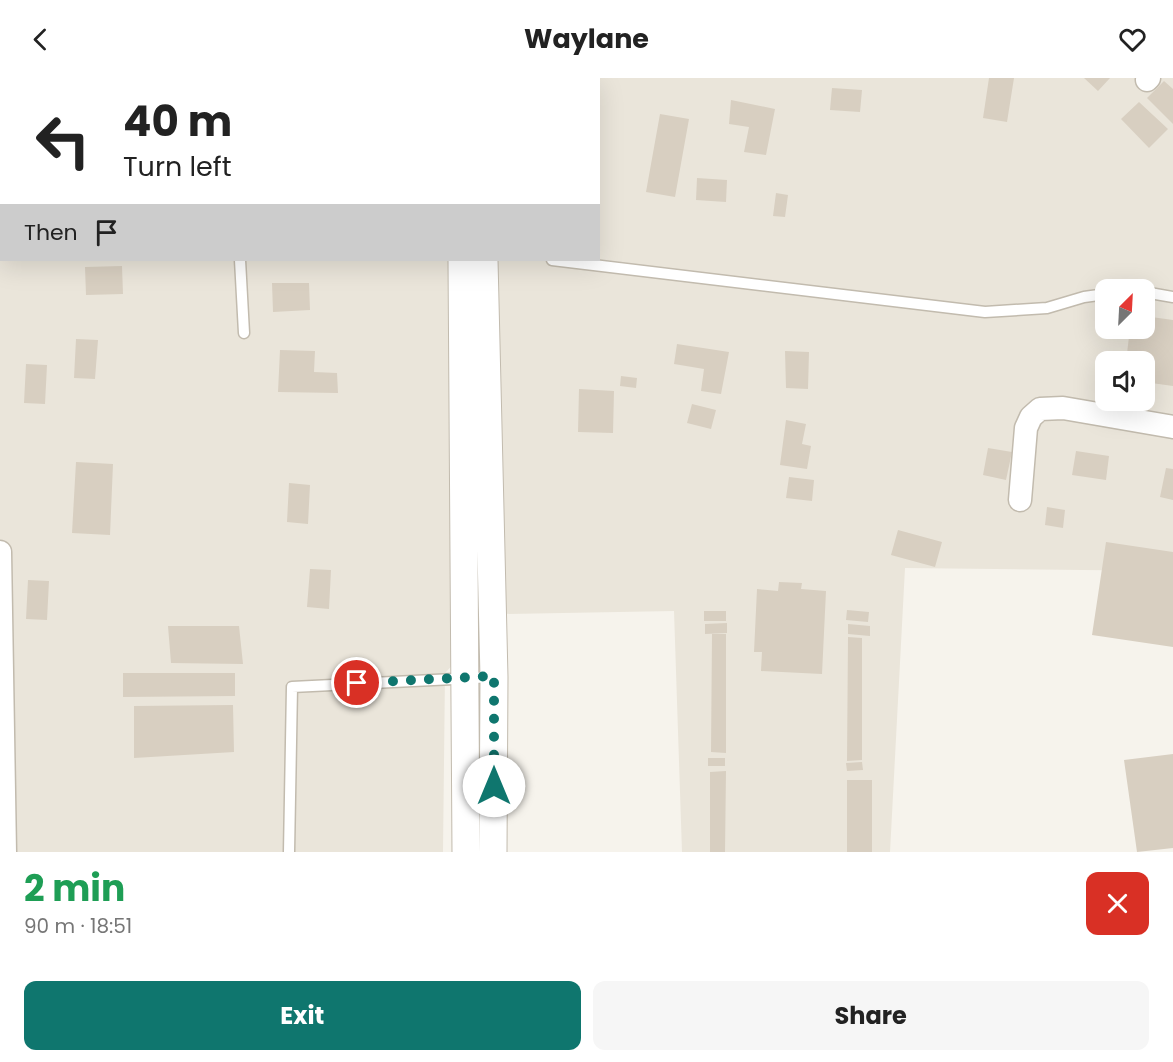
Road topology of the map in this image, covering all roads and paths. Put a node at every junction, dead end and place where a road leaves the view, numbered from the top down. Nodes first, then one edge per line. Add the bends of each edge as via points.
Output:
1 (240, 261) edge
2 (462, 261) edge
3 (484, 261) edge
4 (560, 261) edge
5 (1155, 294) edge
6 (1095, 296) edge
7 (1173, 297) edge
8 (244, 333) dead end
9 (1173, 427) edge
10 (1020, 500) dead end
11 (0, 552) edge
12 (467, 676) junction
13 (494, 676) junction
14 (5, 852) edge
15 (289, 852) edge
16 (466, 852) edge
17 (493, 852) edge

1 - 8 lane
2 - 12 street
3 - 13 street
4 - 6 lane via 985,312 1047,309
5 - 7 lane
9 - 10 street via 1063,408 1040,409 1026,428
11 - 14 street
12 - 13 lane
12 - 15 lane via 292,687
12 - 16 street
13 - 17 street

